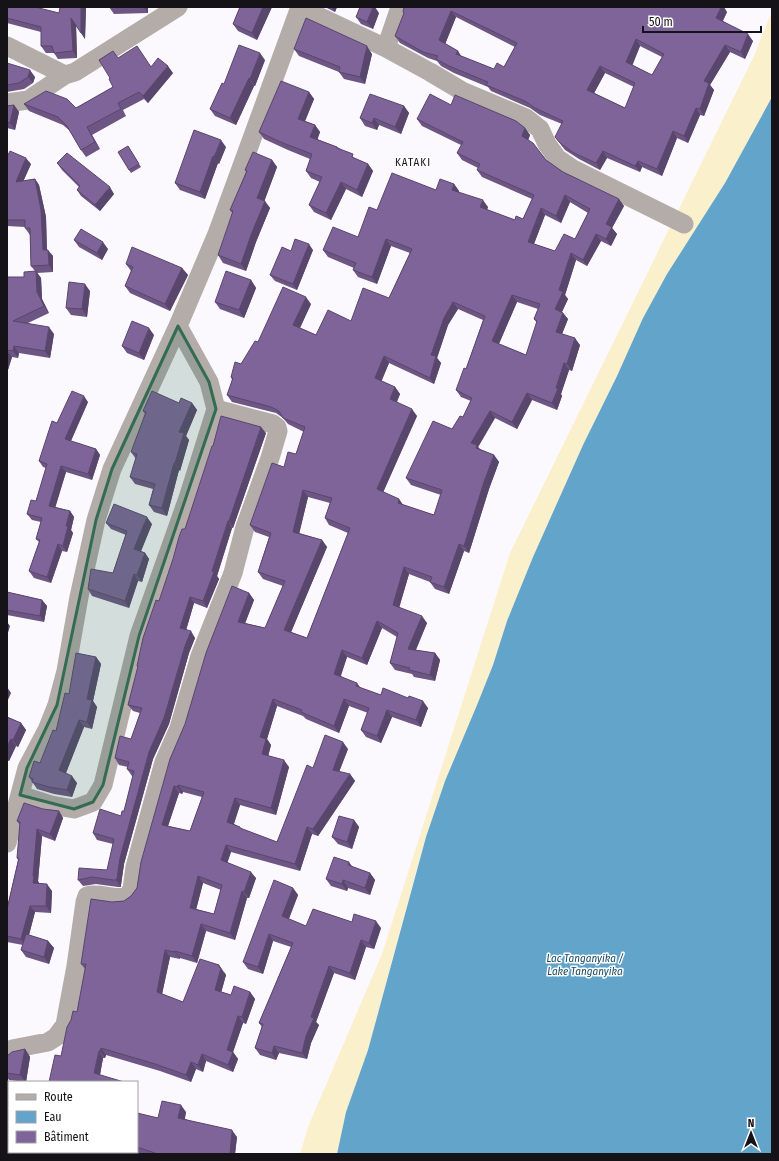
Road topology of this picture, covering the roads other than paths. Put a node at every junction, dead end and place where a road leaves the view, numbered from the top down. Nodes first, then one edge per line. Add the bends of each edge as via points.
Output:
1 (178, 7) edge
2 (300, 7) edge
3 (400, 7) edge
4 (7, 46) edge
5 (386, 48) junction
6 (64, 75) junction
7 (7, 102) edge
8 (684, 224) dead end
9 (178, 326) junction
10 (216, 409) junction
11 (20, 794) junction
12 (7, 843) edge
13 (7, 1054) edge

1 - 6 street via 75,72
2 - 5 street
2 - 9 street via 217,234
3 - 5 street
4 - 6 street
5 - 8 street via 462,92 526,118 540,129 557,158 573,169
6 - 7 street via 28,100
9 - 10 street via 209,382
9 - 11 street via 112,469 96,520 57,705 27,768
10 - 11 street via 188,498 139,636 103,785 93,802 74,809 51,805
10 - 13 street via 273,424 278,431 245,527 233,573 200,656 179,728 164,762 135,867 132,889 127,897 92,894 87,896 65,1025 56,1037 48,1042 12,1049
11 - 12 street

